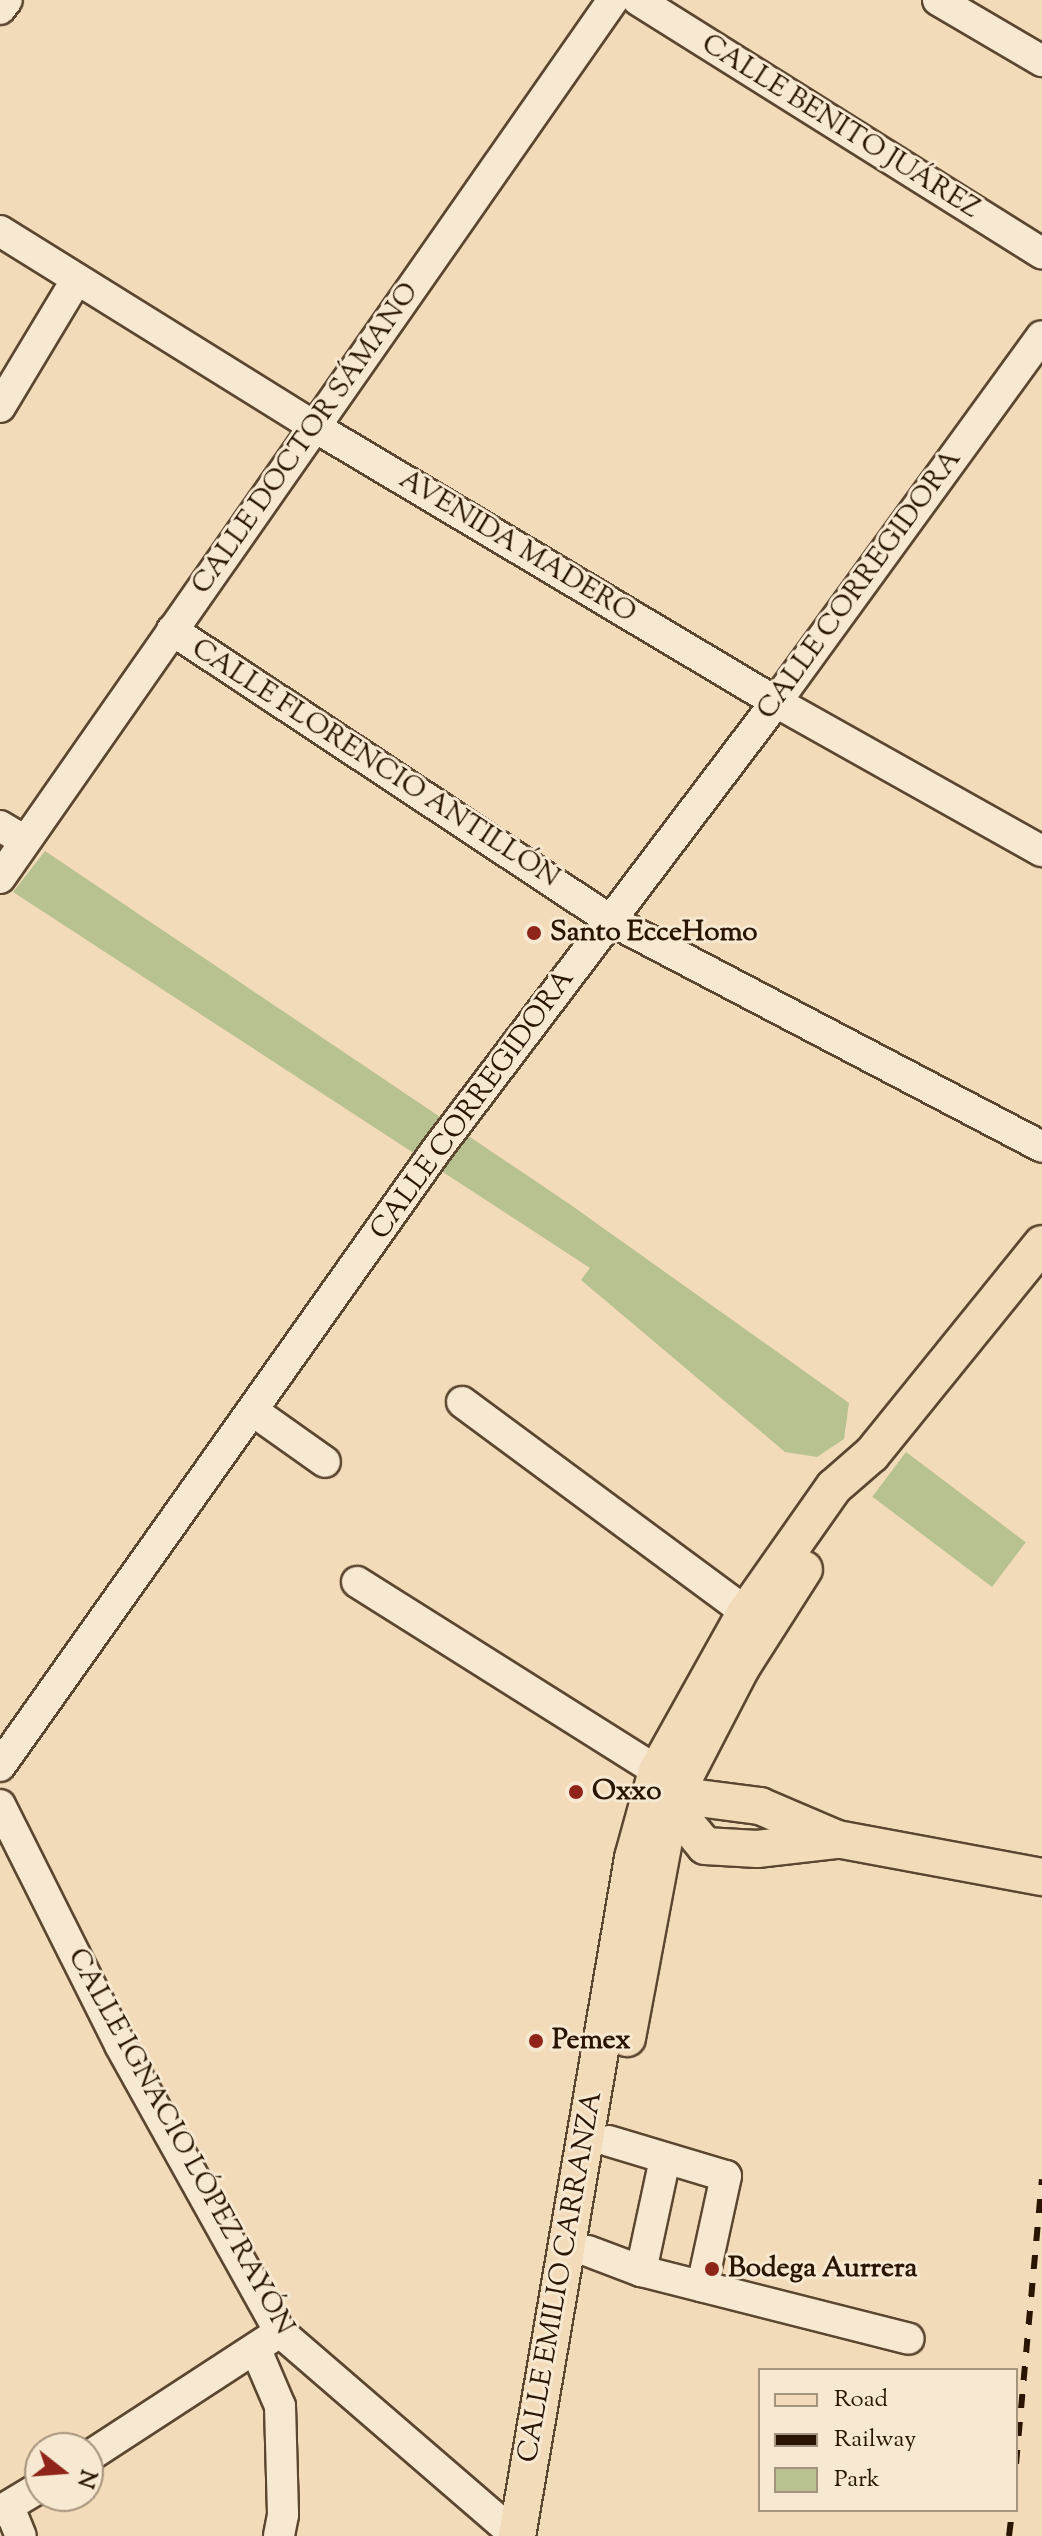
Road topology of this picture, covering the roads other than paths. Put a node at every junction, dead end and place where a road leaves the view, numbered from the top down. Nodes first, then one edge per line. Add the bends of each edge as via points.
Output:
1 (7, 0) edge
2 (613, 0) edge
3 (638, 0) edge
4 (938, 0) edge
5 (0, 9) edge
6 (1042, 61) edge
7 (0, 231) edge
8 (1042, 253) edge
9 (75, 282) junction
10 (1042, 336) edge
11 (0, 407) edge
12 (315, 427) junction
13 (172, 630) junction
14 (776, 702) junction
15 (12, 834) edge
16 (1042, 851) edge
17 (0, 878) edge
18 (610, 920) junction
19 (1042, 1147) edge
20 (1042, 1244) edge
21 (462, 1402) dead end
22 (253, 1411) junction
23 (872, 1454) junction
24 (325, 1462) dead end
25 (357, 1582) dead end
26 (746, 1612) junction
27 (706, 1732) junction
28 (0, 1766) edge
29 (656, 1792) junction
30 (0, 1805) edge
31 (760, 1806) junction
32 (837, 1839) junction
33 (705, 1846) junction
34 (658, 1872) junction
35 (1042, 1877) edge
36 (609, 2141) junction
37 (665, 2159) junction
38 (588, 2251) junction
39 (641, 2271) junction
40 (702, 2286) junction
41 (909, 2339) dead end
42 (268, 2341) junction
43 (104, 2447) edge
44 (24, 2497) edge
45 (5, 2509) edge
46 (21, 2536) edge
47 (279, 2536) edge
48 (516, 2536) edge
49 (542, 2536) edge

1 - 5 street
2 - 12 street, CALLE DOCTOR SÁMANO
3 - 8 street, CALLE BENITO JUÁREZ
4 - 6 street
7 - 9 street, AVENIDA MADERO
9 - 11 street
9 - 12 street, AVENIDA MADERO
10 - 14 street, CALLE CORREGIDORA
12 - 13 street, CALLE DOCTOR SÁMANO
12 - 14 street, AVENIDA MADERO
13 - 15 street, CALLE DOCTOR SÁMANO
13 - 18 street, CALLE FLORENCIO ANTILLÓN
14 - 16 street, AVENIDA MADERO
14 - 18 street, CALLE CORREGIDORA
15 - 17 street, CALLE DOCTOR SÁMANO
18 - 19 street, CALLE FLORENCIO ANTILLÓN
18 - 22 street, CALLE CORREGIDORA via 435,1152
20 - 23 main road
21 - 26 street
22 - 24 street
22 - 28 street, CALLE CORREGIDORA
23 - 26 main road via 834,1487
23 - 27 main road
25 - 29 street
26 - 29 main road
27 - 29 main road
27 - 31 main road via 725,1776
29 - 31 main road
29 - 33 main road
29 - 34 main road, CALLE EMILIO CARRANZA
29 - 48 main road, CALLE EMILIO CARRANZA
30 - 42 street, CALLE IGNACIO LÓPEZ RAYÓN
31 - 32 main road
32 - 33 main road via 757,1849
32 - 35 main road
33 - 34 main road via 668,1860
34 - 36 main road, CALLE EMILIO CARRANZA
36 - 37 street
36 - 38 main road, CALLE EMILIO CARRANZA
37 - 39 street
37 - 40 street via 726,2176
38 - 39 street
38 - 49 main road, CALLE EMILIO CARRANZA
39 - 40 street
40 - 41 street
42 - 43 street
42 - 47 street via 280,2406
42 - 48 street, CALLE IGNACIO LÓPEZ RAYÓN
44 - 45 street
45 - 46 street

